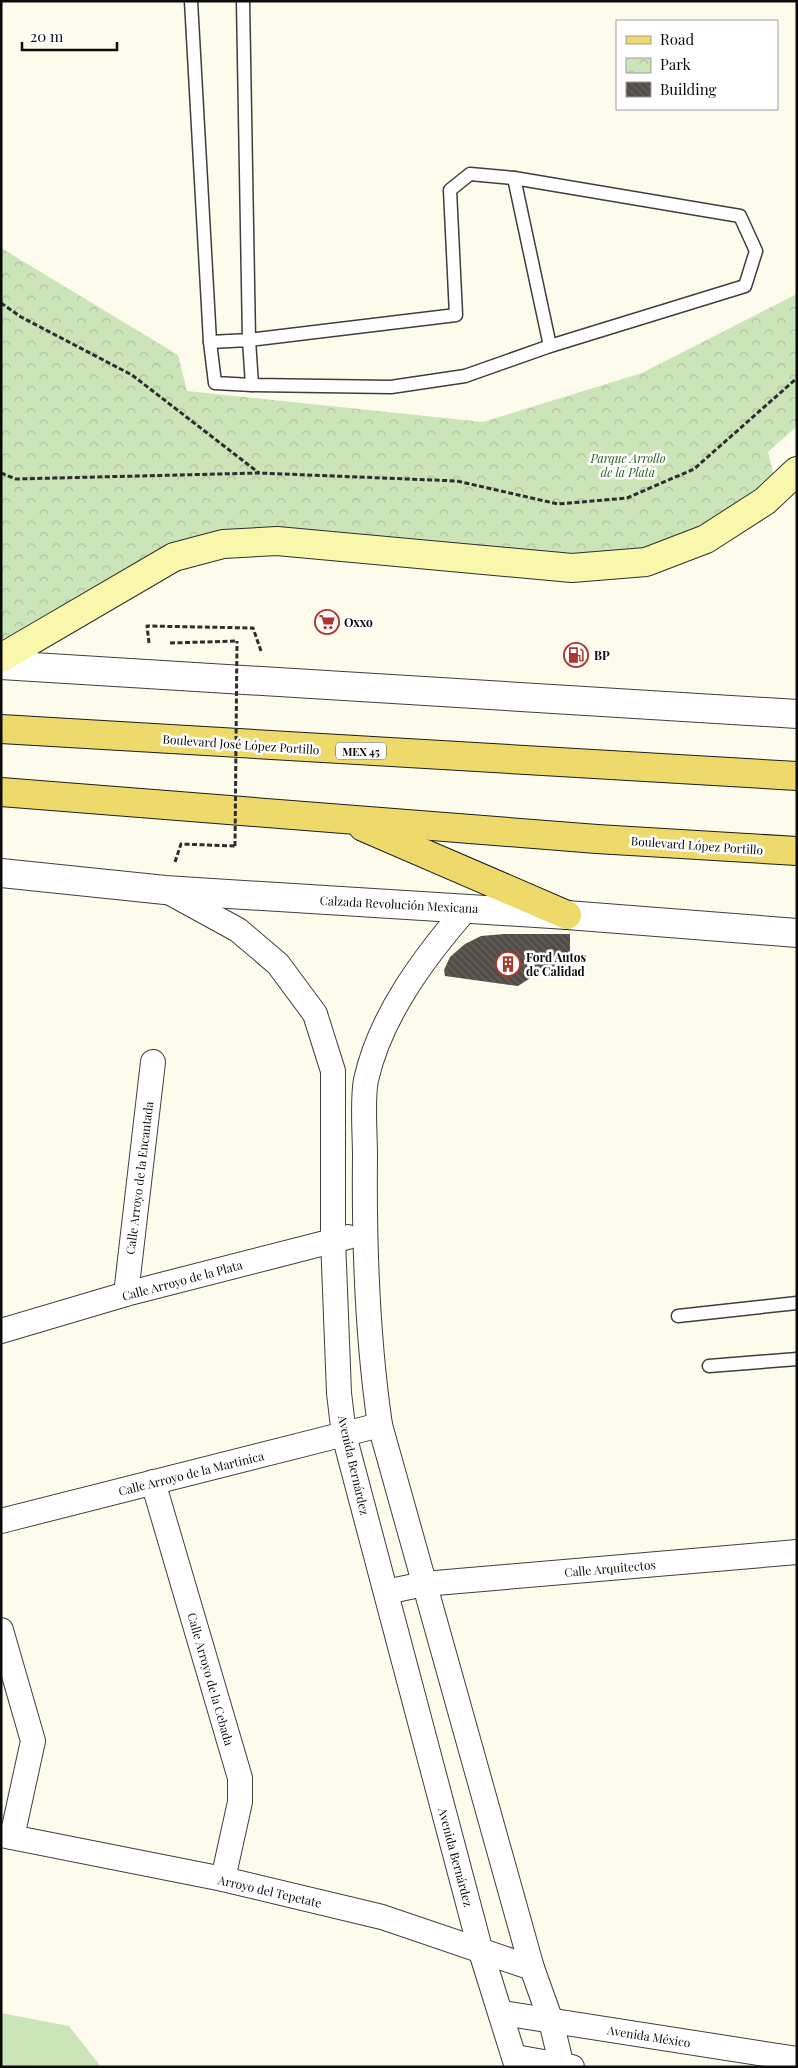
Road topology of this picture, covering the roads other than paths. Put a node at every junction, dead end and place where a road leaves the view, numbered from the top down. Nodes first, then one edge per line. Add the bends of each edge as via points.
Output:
1 (191, 1) edge
2 (243, 1) edge
3 (514, 178) junction
4 (250, 340) junction
5 (210, 342) junction
6 (550, 346) junction
7 (252, 385) junction
8 (797, 471) edge
9 (1, 658) edge
10 (1, 665) edge
11 (797, 714) edge
12 (1, 729) edge
13 (797, 776) edge
14 (1, 792) edge
15 (344, 819) junction
16 (797, 851) edge
17 (1, 873) edge
18 (165, 890) junction
19 (467, 908) junction
20 (567, 915) junction
21 (797, 933) edge
22 (153, 1062) dead end
23 (364, 1234) junction
24 (333, 1240) junction
25 (126, 1294) junction
26 (797, 1303) edge
27 (678, 1316) dead end
28 (1, 1331) edge
29 (797, 1359) edge
30 (709, 1366) dead end
31 (380, 1425) junction
32 (344, 1435) junction
33 (153, 1482) junction
34 (1, 1521) edge
35 (797, 1552) edge
36 (424, 1584) junction
37 (386, 1592) junction
38 (1, 1630) edge
39 (7, 1836) edge
40 (223, 1879) junction
41 (482, 1952) junction
42 (532, 1968) junction
43 (502, 2013) junction
44 (550, 2021) junction
45 (797, 2059) edge
46 (516, 2062) edge
47 (565, 2066) edge

1 - 5 lane
2 - 4 lane
3 - 4 lane via 470,174 450,190 456,315
3 - 6 lane
3 - 6 lane via 740,216 756,251 745,286
4 - 5 lane
4 - 7 lane
5 - 7 lane via 215,383
6 - 7 lane via 465,376 392,387
8 - 9 main road via 765,502 706,539 646,562 572,568 277,541 223,544 174,556
10 - 11 street
12 - 13 main road, Boulevard José López Portillo / MEX 45
14 - 15 main road
15 - 16 main road, Boulevard López Portillo
15 - 20 main road
17 - 18 street, Calzada Revolución Mexicana
18 - 19 street, Calzada Revolución Mexicana
18 - 24 street, Avenida Bernárdez via 238,930 278,964 315,1014 333,1071
19 - 20 street, Calzada Revolución Mexicana
19 - 23 street via 432,948 408,985 379,1040 368,1073
20 - 21 street, Calzada Revolución Mexicana
22 - 25 street, Calle Arroyo de la Encantada
23 - 24 street, Calle Arroyo de la Plata
23 - 31 street
24 - 25 street, Calle Arroyo de la Plata
24 - 32 street, Avenida Bernárdez via 339,1393
25 - 28 street, Calle Arroyo de la Plata
26 - 27 lane
29 - 30 lane
31 - 32 street, Calle Arroyo de la Martinica
31 - 36 street
32 - 33 street, Calle Arroyo de la Martinica
32 - 37 street, Avenida Bernárdez
33 - 34 street, Calle Arroyo de la Martinica
33 - 40 street, Calle Arroyo de la Cebada via 240,1778 240,1802
35 - 36 street, Calle Arquitectos
36 - 37 street, Calle Arquitectos
36 - 42 street
37 - 41 street, Avenida Bernárdez
38 - 39 street via 33,1741
39 - 40 street, Arroyo del Tepetate
40 - 41 street, Arroyo del Tepetate via 382,1918
41 - 42 street, Arroyo del Tepetate
41 - 43 street, Avenida Bernárdez
42 - 44 street
43 - 44 street, Avenida México
43 - 46 street, Avenida Bernárdez
44 - 45 street, Avenida México
44 - 47 street
46 - 47 street

